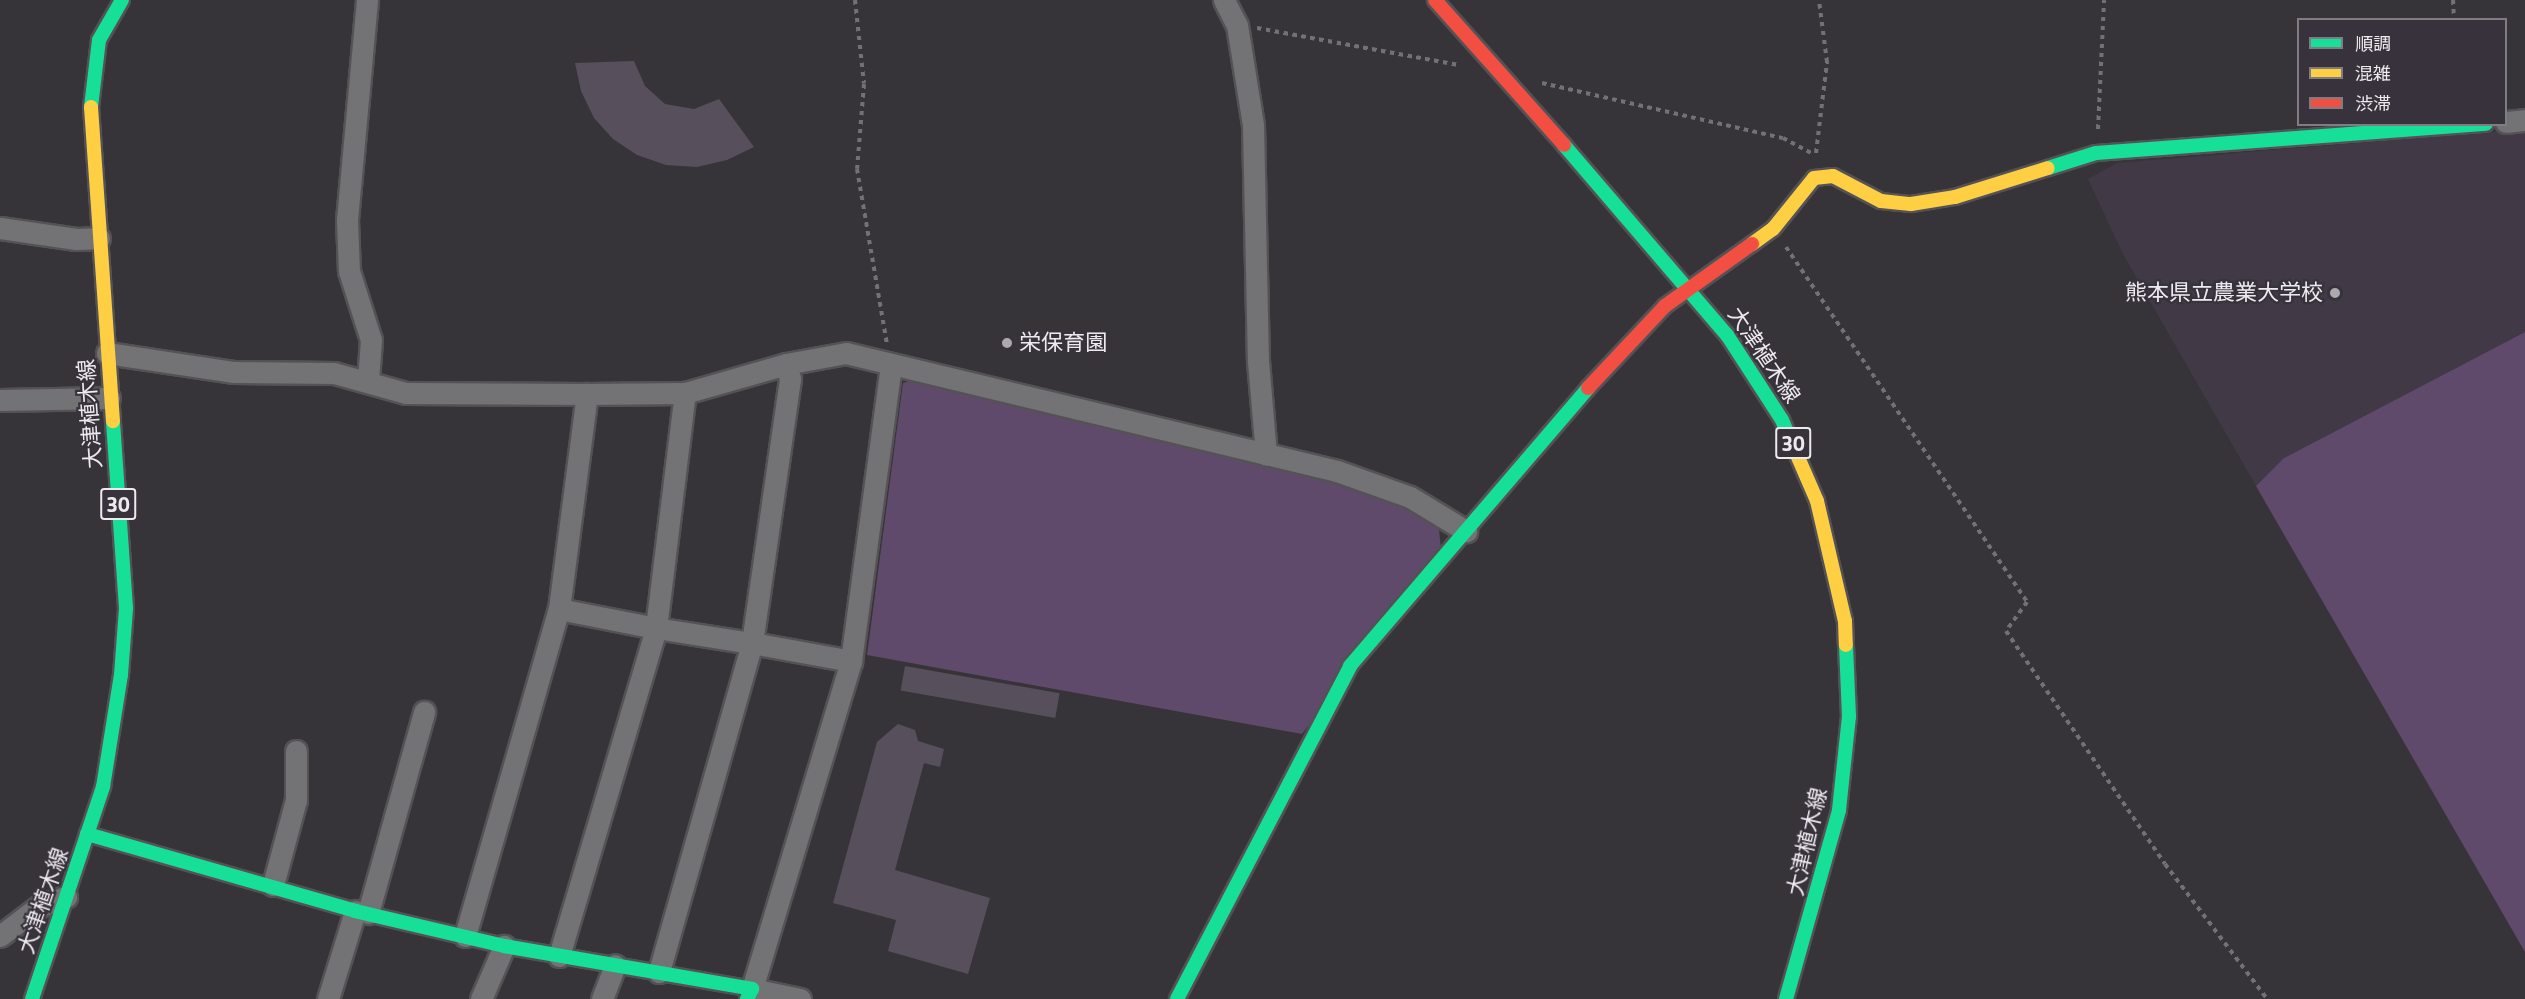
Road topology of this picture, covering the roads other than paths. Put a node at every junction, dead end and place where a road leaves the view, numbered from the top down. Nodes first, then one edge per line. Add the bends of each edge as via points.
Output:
1 (367, 0) edge
2 (1224, 0) edge
3 (1435, 0) edge
4 (119, 1) edge
5 (2525, 120) edge
6 (2507, 122) edge
7 (2459, 126) edge
8 (0, 228) edge
9 (99, 238) junction
10 (1690, 288) junction
11 (107, 353) junction
12 (786, 364) junction
13 (891, 366) junction
14 (368, 380) junction
15 (685, 393) junction
16 (587, 394) junction
17 (109, 399) junction
18 (0, 400) edge
19 (1266, 455) junction
20 (1466, 531) junction
21 (559, 609) junction
22 (656, 628) junction
23 (752, 643) junction
24 (851, 661) junction
25 (424, 712) dead end
26 (296, 751) dead end
27 (87, 834) junction
28 (273, 885) junction
29 (66, 897) junction
30 (361, 912) junction
31 (0, 936) edge
32 (465, 936) junction
33 (504, 946) junction
34 (559, 956) junction
35 (615, 965) junction
36 (659, 972) junction
37 (749, 994) edge
38 (32, 999) edge
39 (328, 999) edge
40 (481, 999) edge
41 (602, 999) edge
42 (800, 999) edge
43 (1176, 999) edge
44 (1786, 999) edge

1 - 14 street via 347,220 349,271 371,340
2 - 19 street via 1237,25 1253,125 1258,361
3 - 10 street, 大津植木線 / 30
4 - 9 street, 大津植木線 / 30 via 99,40 90,96
5 - 6 street
7 - 10 street via 2096,153 1955,197 1911,204 1881,201 1822,174 1814,178 1773,229
8 - 9 street via 76,239
9 - 11 street, 大津植木線 / 30
10 - 20 street via 1627,343
10 - 44 street, 大津植木線 / 30 via 1749,366 1796,448 1817,501 1845,621 1849,717 1839,810
11 - 14 street via 233,372 334,373
11 - 17 street, 大津植木線 / 30
12 - 13 street via 846,353
12 - 15 street
12 - 23 street via 790,379
13 - 19 street
13 - 24 street
14 - 16 street via 406,393
15 - 16 street
15 - 22 street
16 - 21 street
17 - 18 street
17 - 27 street, 大津植木線 / 30 via 126,608 113,742
19 - 20 street via 1337,471 1410,497
20 - 43 street via 1350,666
21 - 22 street
21 - 32 street
22 - 23 street
22 - 34 street
23 - 24 street
23 - 36 street
24 - 37 street
25 - 30 street
26 - 28 street via 296,800
27 - 28 street
27 - 29 street, 大津植木線 / 30
28 - 30 street
29 - 31 street via 38,907
29 - 38 street, 大津植木線 / 30
30 - 32 street
30 - 39 street
32 - 33 street
33 - 34 street
33 - 40 street
34 - 35 street
35 - 36 street
35 - 41 street
36 - 37 street
37 - 42 street

